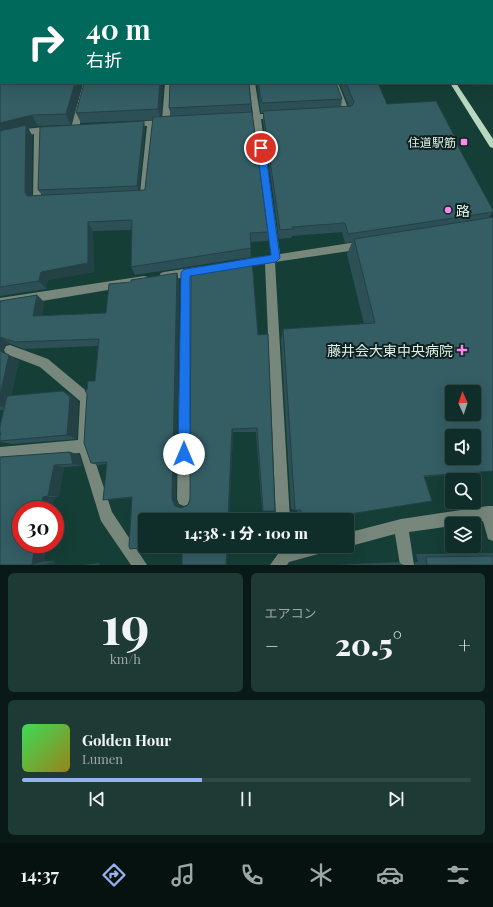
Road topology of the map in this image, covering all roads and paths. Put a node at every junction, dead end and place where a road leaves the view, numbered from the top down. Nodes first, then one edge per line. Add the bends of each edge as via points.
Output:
1 (86, 84) edge
2 (168, 84) edge
3 (252, 84) edge
4 (335, 84) edge
5 (454, 84) edge
6 (331, 114) edge
7 (286, 116) edge
8 (257, 117) junction
9 (234, 118) edge
10 (151, 123) junction
11 (120, 125) edge
12 (38, 130) junction
13 (0, 139) edge
14 (493, 145) edge
15 (128, 197) edge
16 (52, 201) edge
17 (369, 244) edge
18 (273, 259) junction
19 (232, 265) edge
20 (217, 268) edge
21 (186, 273) junction
22 (0, 303) edge
23 (10, 350) edge
24 (84, 446) junction
25 (0, 453) edge
26 (184, 499) dead end
27 (283, 513) edge
28 (490, 513) edge
29 (401, 526) junction
30 (493, 534) edge
31 (354, 538) edge
32 (295, 553) edge
33 (282, 556) edge
34 (140, 565) edge
35 (407, 565) edge

1 - 12 street via 71,128
2 - 10 street via 170,122
3 - 8 street
4 - 6 street via 346,113
5 - 14 main road
7 - 8 street
8 - 9 street
8 - 18 street
10 - 11 street
10 - 15 street via 144,196
12 - 13 street
12 - 16 street via 37,202
17 - 18 street
18 - 19 street
18 - 27 street
20 - 21 street
21 - 22 street
21 - 26 street
23 - 24 street via 44,363 86,398
24 - 25 street
24 - 34 street via 106,516
28 - 29 street
28 - 30 street
29 - 31 street
29 - 35 street
32 - 33 street

